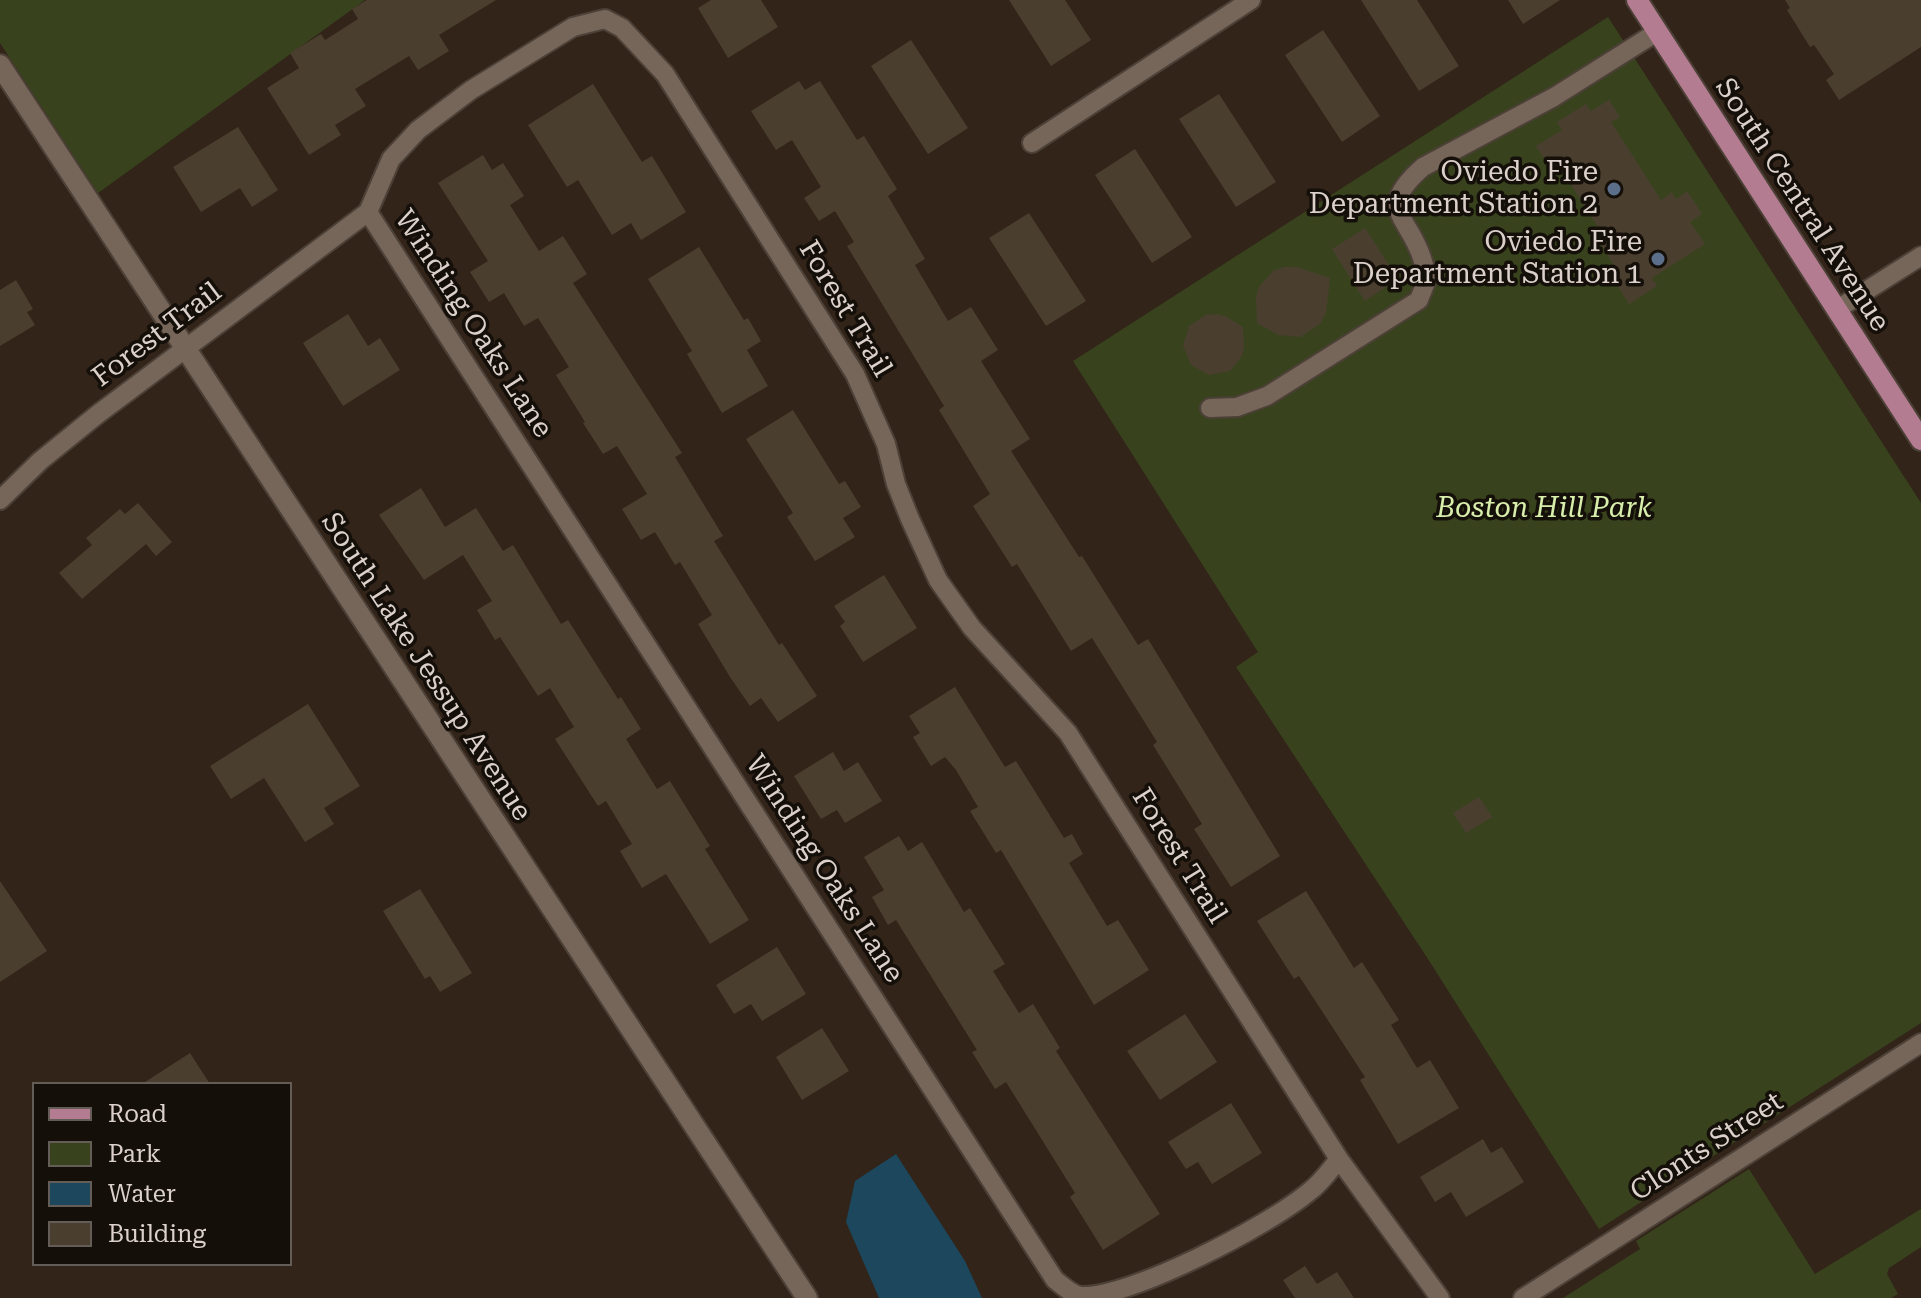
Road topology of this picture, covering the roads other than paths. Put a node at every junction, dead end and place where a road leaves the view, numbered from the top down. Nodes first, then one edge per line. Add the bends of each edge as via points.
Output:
1 (1251, 0) edge
2 (1637, 0) edge
3 (1657, 32) junction
4 (0, 65) edge
5 (1032, 143) dead end
6 (368, 212) junction
7 (1921, 256) edge
8 (1836, 310) junction
9 (185, 349) junction
10 (1210, 408) dead end
11 (1921, 440) edge
12 (0, 500) edge
13 (1921, 1043) edge
14 (1339, 1159) junction
15 (807, 1298) edge
16 (1440, 1298) edge
17 (1523, 1298) edge

1 - 5 street
2 - 3 main road, South Central Avenue
3 - 8 main road, South Central Avenue
3 - 10 street via 1554,97 1423,167 1404,183 1397,204 1401,221 1417,245 1427,276 1419,300 1267,396 1237,407
4 - 9 street, South Lake Jessup Avenue
6 - 9 street, Forest Trail
6 - 14 street, Winding Oaks Lane via 1055,1280 1077,1296 1105,1294 1163,1275 1311,1191
6 - 14 street, Forest Trail via 391,159 418,130 471,90 573,27 605,19 622,28 665,74 855,374 938,580 972,628 1068,733
7 - 8 street
8 - 11 main road, South Central Avenue
9 - 12 street, Forest Trail via 40,461
9 - 15 street, South Lake Jessup Avenue
13 - 17 street, Clonts Street
14 - 16 street, Forest Trail

